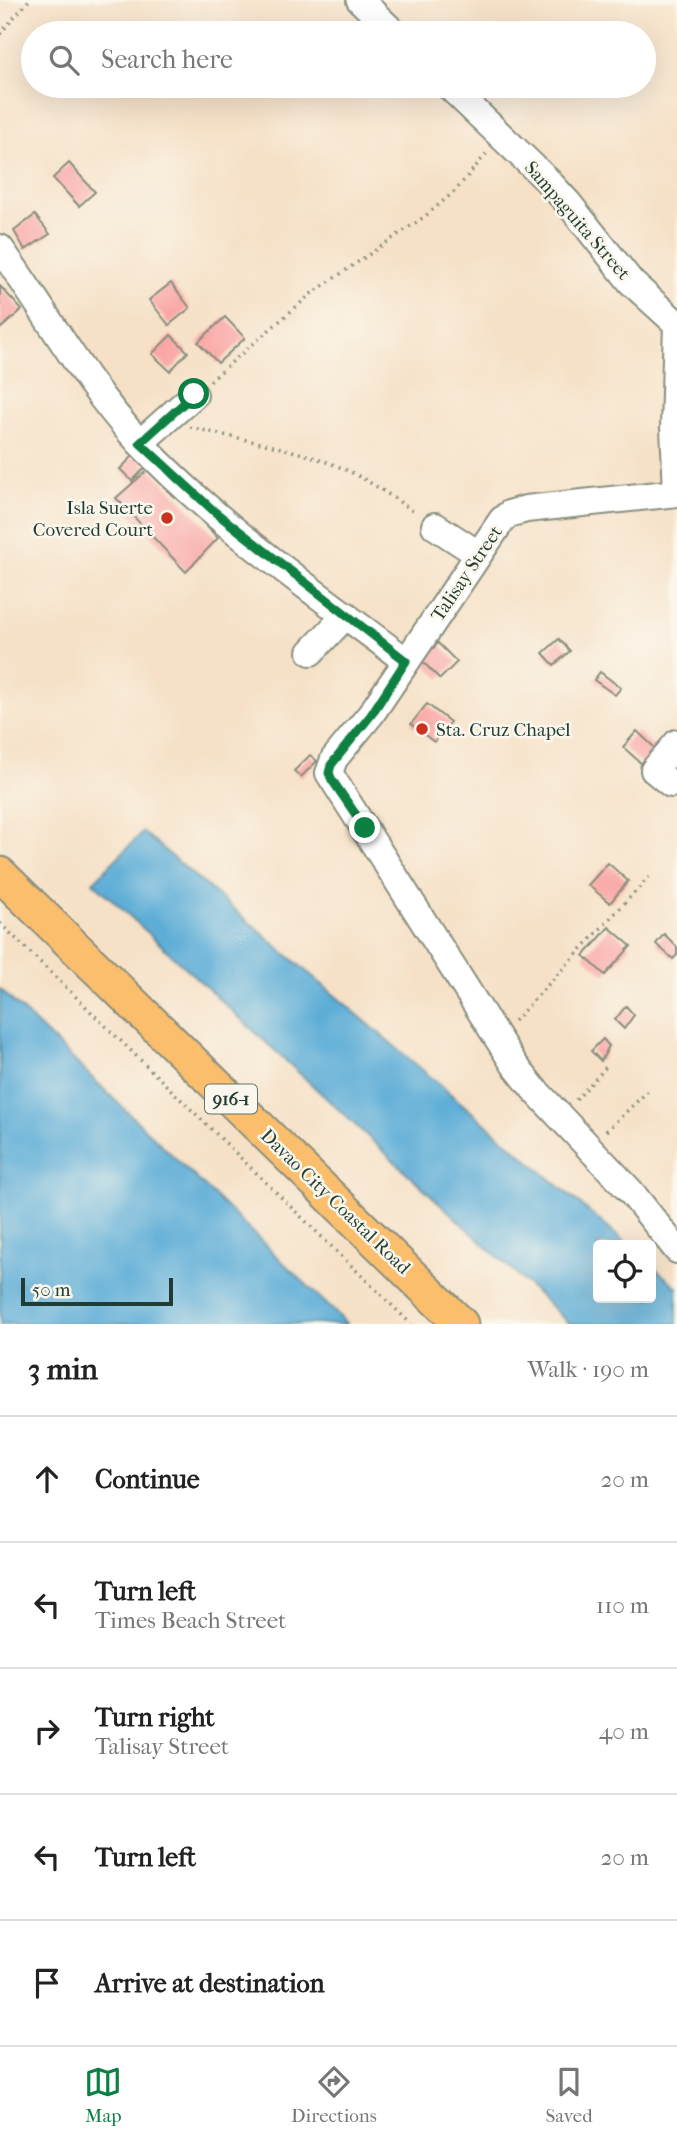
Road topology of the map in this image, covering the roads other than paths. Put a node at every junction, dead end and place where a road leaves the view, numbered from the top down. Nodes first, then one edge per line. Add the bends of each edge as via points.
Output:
1 (360, 0) edge
2 (382, 21) edge
3 (462, 98) edge
4 (0, 248) edge
5 (677, 323) edge
6 (194, 394) road end
7 (140, 443) junction
8 (677, 492) edge
9 (435, 526) road end
10 (478, 554) junction
11 (346, 615) junction
12 (311, 652) dead end
13 (406, 661) junction
14 (677, 743) edge
15 (671, 784) dead end
16 (0, 874) edge
17 (677, 1250) edge
18 (461, 1324) edge

1 - 2 street
3 - 5 street, Sampaguita Street via 569,204 631,282
4 - 7 street via 91,383
5 - 8 street, Talisay Street
6 - 7 street
7 - 11 street via 215,512
8 - 10 street, Talisay Street via 517,511 502,520
9 - 10 street
10 - 13 street, Talisay Street
11 - 12 street
11 - 13 street
13 - 17 street, Talisay Street via 371,715 334,759 329,773 497,1039 533,1088 631,1192
14 - 15 street via 654,770
16 - 18 main road, Davao City Coastal Road / 916-1

